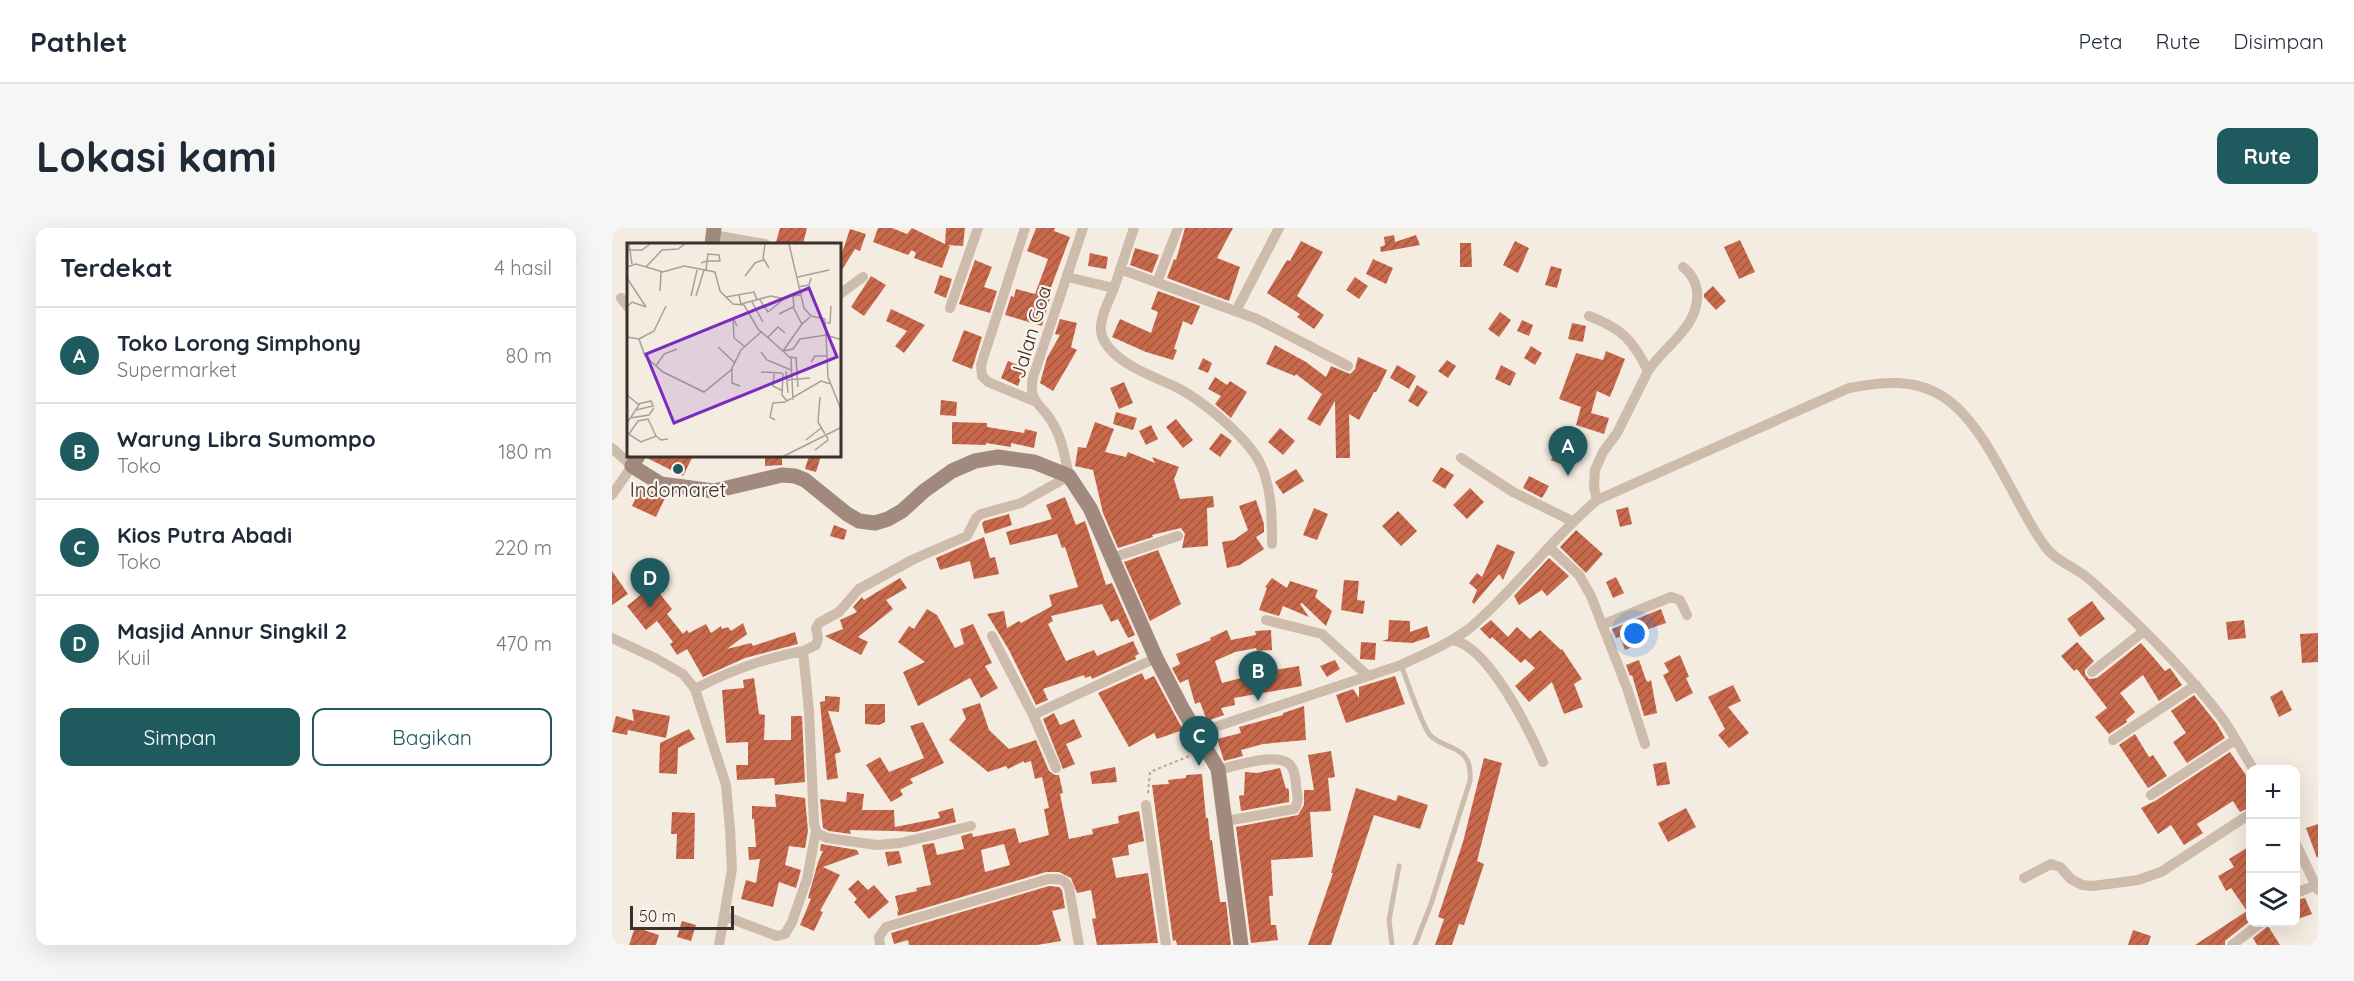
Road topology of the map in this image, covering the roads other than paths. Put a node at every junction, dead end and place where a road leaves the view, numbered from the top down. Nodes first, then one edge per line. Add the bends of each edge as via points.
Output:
1 (978, 228) edge
2 (1025, 228) edge
3 (1083, 228) edge
4 (1134, 228) edge
5 (1178, 228) edge
6 (1279, 228) edge
7 (713, 236) edge
8 (758, 243) edge
9 (1683, 267) dead end
10 (1120, 269) junction
11 (1067, 277) junction
12 (863, 278) dead end
13 (1157, 282) junction
14 (1114, 288) junction
15 (842, 293) edge
16 (950, 308) dead end
17 (1236, 311) junction
18 (1589, 316) dead end
19 (1348, 366) dead end
20 (1648, 371) junction
21 (1034, 401) junction
22 (612, 448) edge
23 (627, 456) edge
24 (1461, 458) dead end
25 (635, 461) edge
26 (1069, 476) junction
27 (612, 495) edge
28 (1597, 500) junction
29 (1572, 521) junction
30 (1178, 536) dead end
31 (1272, 544) dead end
32 (1551, 548) junction
33 (1112, 558) junction
34 (1686, 615) dead end
35 (1266, 620) dead end
36 (1602, 625) junction
37 (2144, 631) junction
38 (992, 636) dead end
39 (612, 638) edge
40 (1452, 640) junction
41 (803, 651) junction
42 (1156, 658) junction
43 (1401, 665) junction
44 (2092, 672) dead end
45 (1368, 676) junction
46 (2196, 685) junction
47 (695, 689) junction
48 (1033, 715) junction
49 (1197, 733) junction
50 (2113, 740) dead end
51 (2235, 740) junction
52 (1645, 744) dead end
53 (1543, 762) dead end
54 (2251, 765) edge
55 (1056, 768) dead end
56 (1218, 770) junction
57 (2151, 795) dead end
58 (1146, 804) road end
59 (2246, 817) edge
60 (1226, 822) junction
61 (971, 826) dead end
62 (816, 831) junction
63 (2300, 854) edge
64 (1399, 866) dead end
65 (2024, 878) dead end
66 (2317, 887) edge
67 (2300, 892) edge
68 (724, 916) junction
69 (2255, 927) edge
70 (719, 945) edge
71 (880, 945) edge
72 (1077, 945) edge
73 (1166, 945) edge
74 (1241, 945) edge
75 (1392, 945) edge
76 (1415, 945) edge
77 (2232, 945) edge

1 - 16 street
2 - 21 street via 981,365 982,376 988,382
3 - 11 street, Jalan Goa
4 - 10 street
5 - 13 street
6 - 17 street
7 - 8 street
9 - 20 street via 1696,286 1697,308 1677,339
10 - 13 street
10 - 14 street
11 - 14 street
11 - 21 street, Jalan Goa via 1033,377 1030,389
12 - 15 street
13 - 17 street
14 - 31 street via 1102,321 1102,335 1109,347 1128,364 1206,406 1250,449 1266,480
17 - 19 street
18 - 20 street via 1619,330
20 - 28 street via 1595,470
21 - 26 street, Jalan Goa via 1052,421 1063,445
22 - 23 street
24 - 29 street via 1513,492
25 - 26 street via 661,484 714,491 782,475 795,476 847,514 875,523 902,511 952,471 975,461 998,457 1034,462
25 - 27 street
26 - 33 street via 1090,508
26 - 41 street via 1021,503 981,514 967,536 864,585 835,615 819,623 816,645
28 - 29 street
28 - 37 street via 1849,388 1873,383 1917,385 1943,396 1962,411 2054,558 2087,578
29 - 32 street
30 - 33 street
32 - 36 street via 1579,575
32 - 40 street via 1481,618
33 - 42 street
34 - 36 street via 1680,600 1671,597
35 - 45 street via 1322,634
36 - 52 street
37 - 44 street
37 - 46 street
38 - 48 street
39 - 47 street via 683,674
40 - 43 street
40 - 53 street via 1472,650 1494,674 1521,714
41 - 47 street via 758,661
41 - 62 street
42 - 48 street
42 - 49 street
43 - 45 street
43 - 76 lane via 1430,734 1462,754 1470,772
45 - 49 street
46 - 50 street
46 - 51 street
47 - 68 street via 726,785 732,869
48 - 55 street
49 - 56 street
51 - 54 street
51 - 57 street
56 - 60 street
56 - 60 street via 1283,760 1292,768 1296,782 1298,802 1294,809
58 - 73 street
59 - 65 street via 2161,872 2145,878 2082,885 2051,864
60 - 74 street
61 - 62 street via 877,845 823,837
62 - 68 street via 807,879 785,934 777,936
63 - 66 street
64 - 75 lane via 1389,920
66 - 67 street
68 - 70 street
69 - 77 street
71 - 72 street via 879,937 886,927 1048,879 1064,880 1069,888

